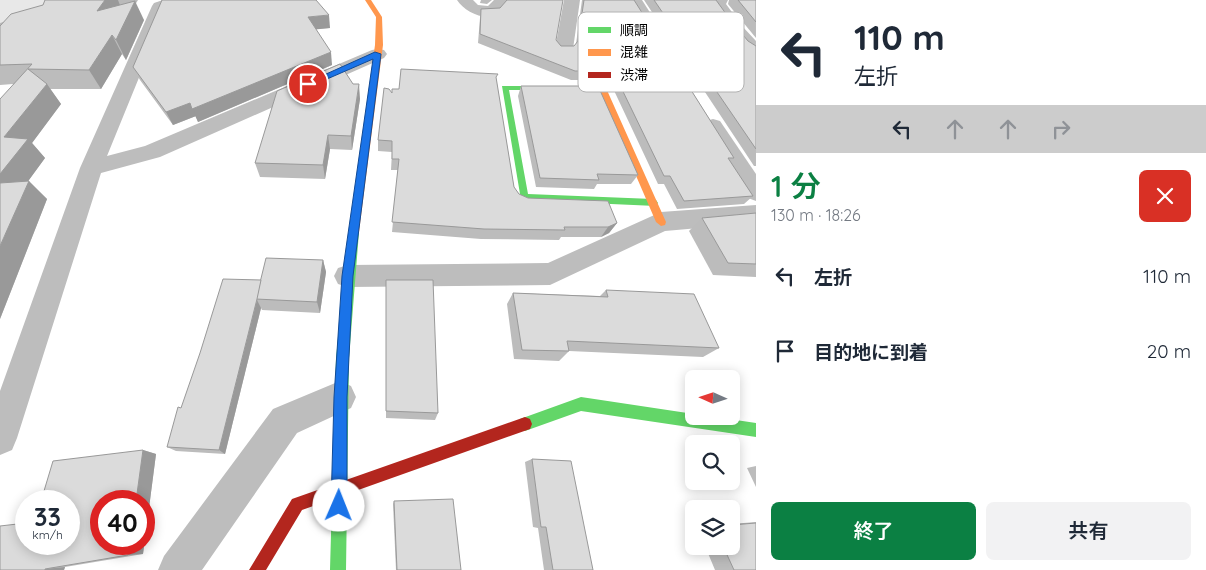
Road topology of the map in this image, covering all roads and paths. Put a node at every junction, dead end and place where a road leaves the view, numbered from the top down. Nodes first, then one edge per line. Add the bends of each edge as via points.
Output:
1 (178, 0) edge
2 (368, 0) edge
3 (465, 0) edge
4 (503, 0) edge
5 (572, 0) edge
6 (634, 0) edge
7 (720, 0) edge
8 (641, 12) edge
9 (724, 12) edge
10 (744, 38) edge
11 (564, 49) edge
12 (756, 51) edge
13 (378, 54) junction
14 (578, 88) edge
15 (604, 92) edge
16 (704, 112) edge
17 (91, 168) junction
18 (756, 192) edge
19 (657, 213) junction
20 (756, 214) edge
21 (348, 276) junction
22 (340, 397) junction
23 (756, 430) edge
24 (0, 438) edge
25 (339, 490) junction
26 (178, 570) edge
27 (257, 570) edge
28 (338, 570) edge

1 - 17 street via 160,6
2 - 13 street via 379,17
3 - 4 street via 479,11 492,11
5 - 11 street
6 - 8 street
7 - 9 street via 718,4
10 - 12 street
13 - 17 street via 152,152
13 - 21 street
14 - 19 street via 505,88 524,197
15 - 19 street
16 - 18 street
17 - 24 street
19 - 20 street
19 - 21 street via 550,274
21 - 22 street
22 - 25 street
22 - 26 street via 285,421
23 - 25 street via 581,404
25 - 27 street via 297,504
25 - 28 street

